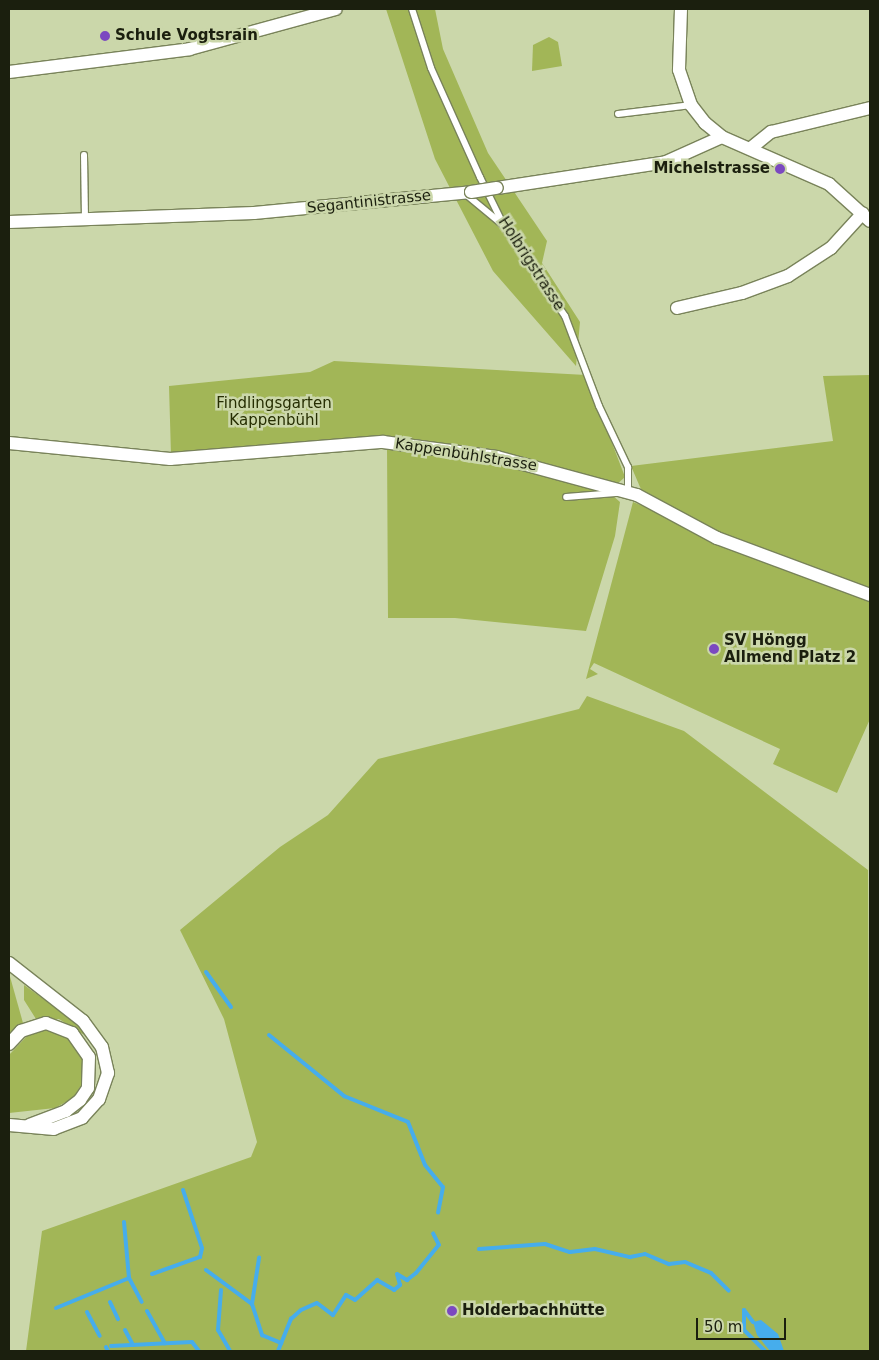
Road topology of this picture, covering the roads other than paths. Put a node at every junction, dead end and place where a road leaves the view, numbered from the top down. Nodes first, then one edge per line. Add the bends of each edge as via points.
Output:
1 (336, 9) edge
2 (412, 9) edge
3 (681, 9) edge
4 (9, 72) edge
5 (691, 105) junction
6 (870, 108) edge
7 (618, 114) dead end
8 (722, 137) junction
9 (751, 148) junction
10 (84, 155) dead end
11 (467, 192) junction
12 (867, 217) edge
13 (9, 222) edge
14 (85, 222) junction
15 (504, 226) junction
16 (677, 308) dead end
17 (9, 443) edge
18 (628, 492) junction
19 (566, 497) dead end
20 (870, 594) edge
21 (9, 963) edge
22 (9, 1044) edge
23 (29, 1125) junction
24 (9, 1126) edge

1 - 4 street via 190,50
2 - 15 lane, Holbrigstrasse via 431,68
3 - 5 street via 679,70
5 - 7 lane
5 - 8 street
6 - 9 street via 771,132
8 - 9 street
8 - 11 street, Segantinistrasse, bridge via 666,162
9 - 12 street via 829,184
10 - 14 lane
11 - 14 street, Segantinistrasse via 254,213
11 - 15 lane
12 - 16 street via 798,271 742,293
13 - 14 street, Segantinistrasse
15 - 18 lane, Holbrigstrasse via 565,316 599,406 628,467
17 - 18 street, Kappenbühlstrasse via 170,459 344,444 419,445 540,466
18 - 19 lane
18 - 20 street, Kappenbühlstrasse via 717,538
21 - 23 street via 82,1021 95,1036 107,1066 99,1099 82,1118 54,1129
22 - 23 street via 22,1031 46,1023 72,1033 89,1057 88,1088 80,1100 66,1111
23 - 24 street

